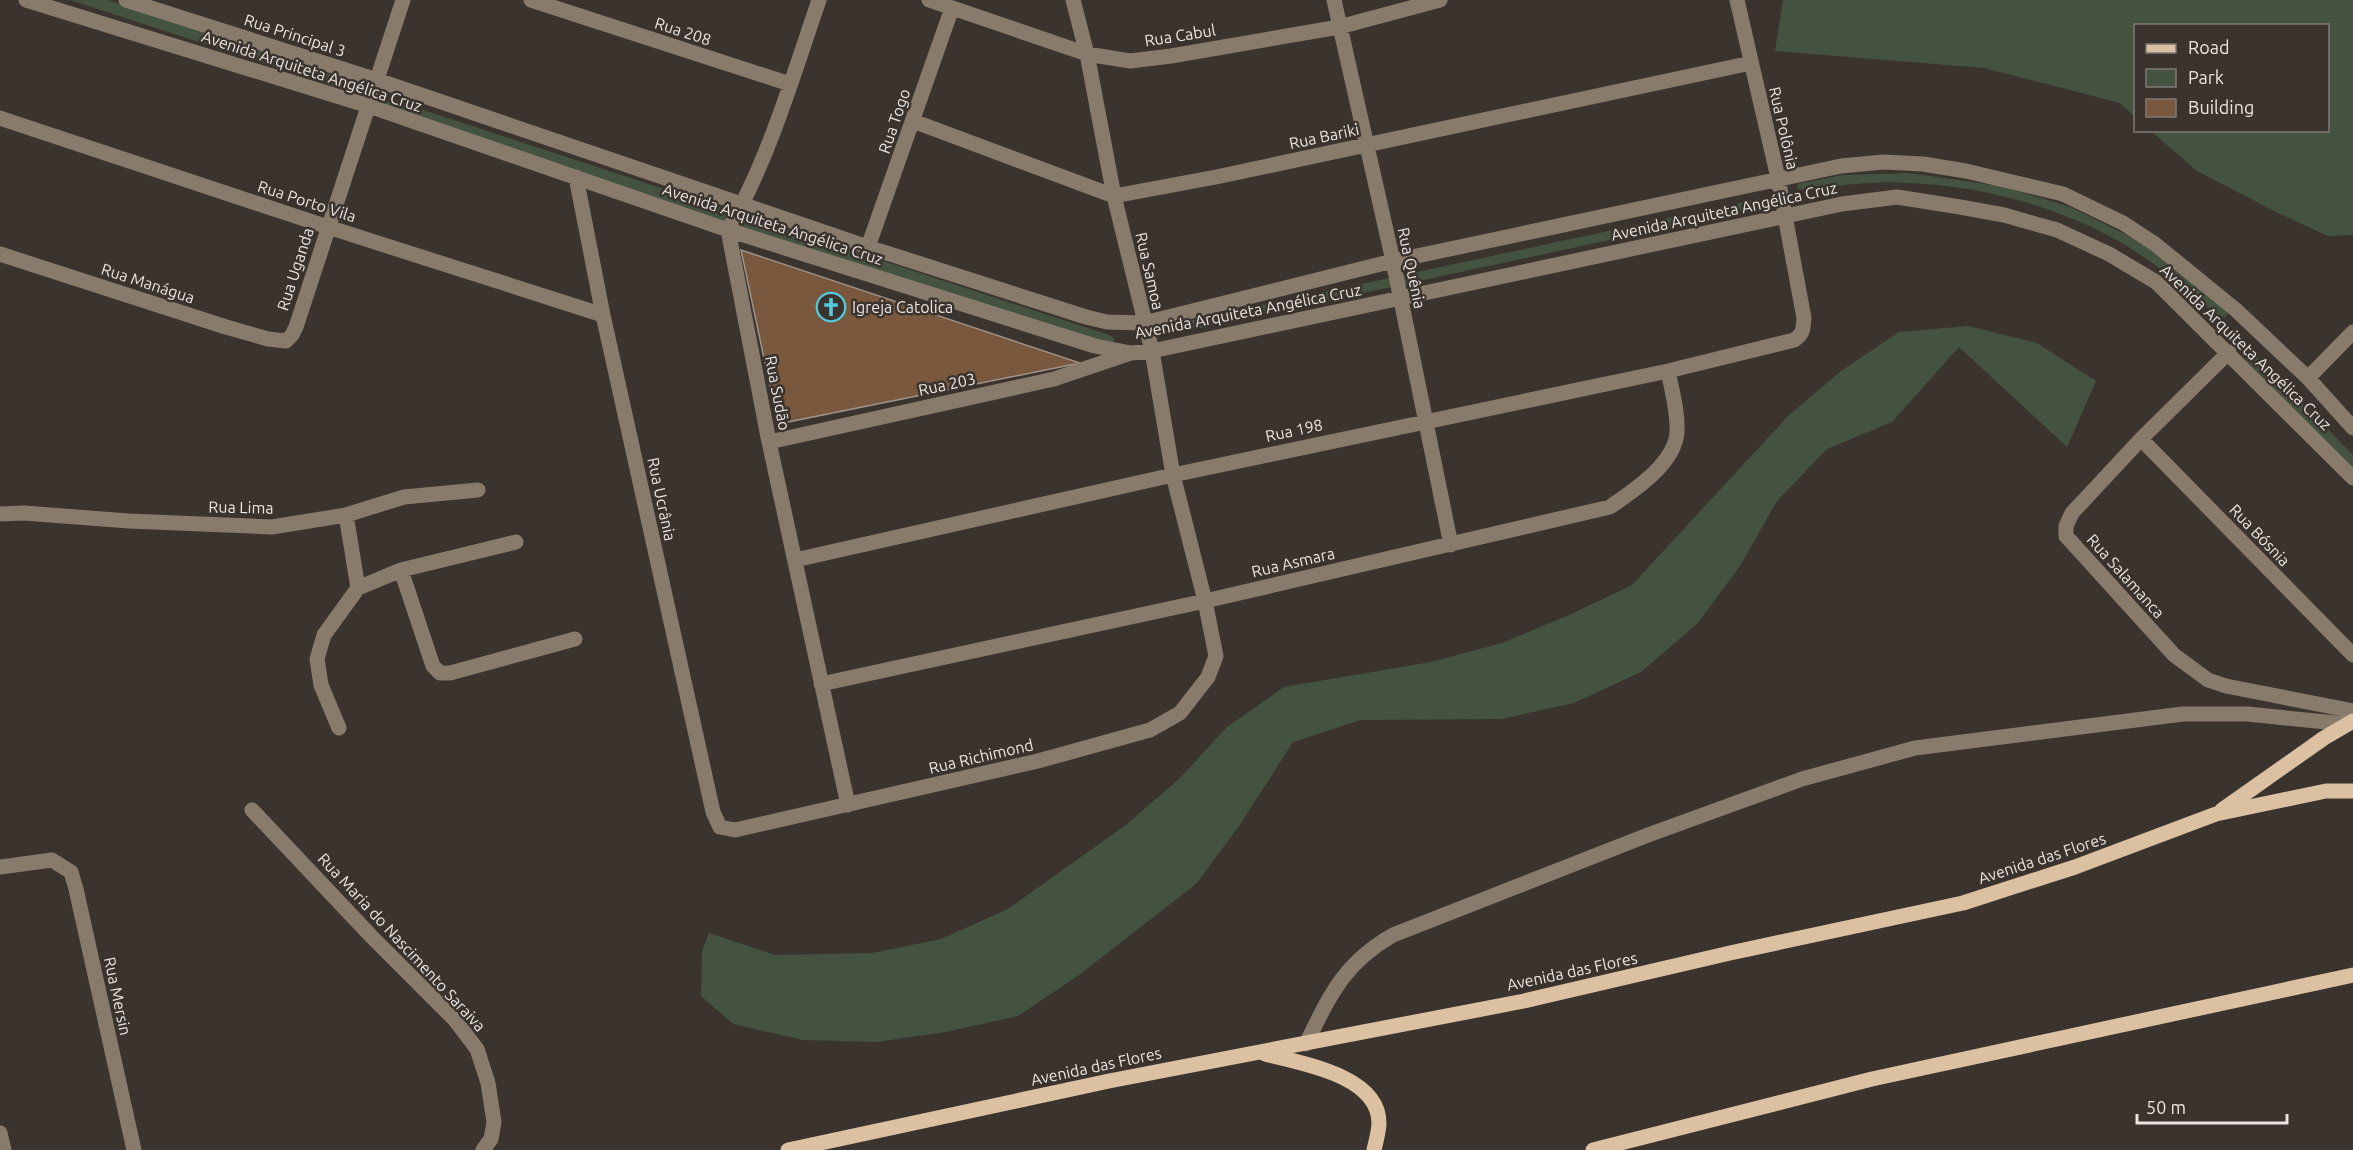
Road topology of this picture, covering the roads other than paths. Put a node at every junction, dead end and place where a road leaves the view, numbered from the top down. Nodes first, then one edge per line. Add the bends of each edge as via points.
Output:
1 (26, 0) edge
2 (126, 0) edge
3 (403, 0) edge
4 (531, 0) edge
5 (819, 0) edge
6 (930, 0) edge
7 (1073, 0) edge
8 (1334, 0) edge
9 (1440, 0) edge
10 (1737, 0) edge
11 (952, 8) junction
12 (1339, 27) junction
13 (1087, 54) junction
14 (1750, 63) junction
15 (351, 72) joint
16 (377, 80) junction
17 (790, 84) junction
18 (369, 106) junction
19 (0, 118) edge
20 (913, 121) junction
21 (1366, 145) junction
22 (576, 177) junction
23 (1778, 178) junction
24 (1114, 196) junction
25 (744, 203) junction
26 (1785, 217) junction
27 (327, 227) junction
28 (728, 230) junction
29 (867, 247) junction
30 (0, 254) edge
31 (1392, 261) junction
32 (1399, 299) junction
33 (603, 315) junction
34 (1144, 323) junction
35 (2353, 332) edge
36 (1801, 336) joint
37 (286, 341) joint
38 (1152, 351) junction
39 (2229, 352) junction
40 (1131, 353) junction
41 (1668, 371) junction
42 (2308, 378) junction
43 (1426, 421) junction
44 (2353, 428) edge
45 (2141, 439) junction
46 (769, 442) junction
47 (1173, 475) junction
48 (2353, 478) edge
49 (478, 490) dead end
50 (0, 514) edge
51 (346, 515) junction
52 (516, 542) dead end
53 (1451, 545) junction
54 (795, 560) junction
55 (401, 570) junction
56 (358, 588) junction
57 (1205, 601) junction
58 (575, 639) dead end
59 (2353, 655) edge
60 (1216, 656) joint
61 (821, 684) junction
62 (2351, 719) edge
63 (339, 728) dead end
64 (2353, 790) edge
65 (848, 805) junction
66 (252, 810) dead end
67 (2216, 814) junction
68 (720, 827) joint
69 (0, 867) edge
70 (2353, 975) edge
71 (1306, 1044) junction
72 (1258, 1052) junction
73 (0, 1133) edge
74 (4, 1150) edge
75 (134, 1150) edge
76 (483, 1150) edge
77 (788, 1150) edge
78 (1374, 1150) edge
79 (1593, 1150) edge

1 - 18 street, Avenida Arquiteta Angélica Cruz
2 - 15 street, Rua Principal 3
3 - 16 street, Rua Uganda
4 - 17 street, Rua 208
5 - 17 street
6 - 11 street, Rua Cabul
7 - 13 street, Rua Samoa
8 - 12 street, Rua Quênia
9 - 12 street, Rua Cabul
10 - 14 street, Rua Polônia
11 - 13 street, Rua Cabul
11 - 20 street, Rua Togo
12 - 13 street, Rua Cabul via 1130,61
12 - 21 street, Rua Quênia
13 - 24 street, Rua Samoa
14 - 21 street, Rua Bariki
14 - 23 street, Rua Polônia
15 - 16 street, Avenida Arquiteta Angélica Cruz
16 - 18 street, Rua Uganda
16 - 25 street, Avenida Arquiteta Angélica Cruz
17 - 25 street
18 - 22 street, Avenida Arquiteta Angélica Cruz
18 - 27 street, Rua Uganda
19 - 27 street, Rua Porto Vila
20 - 24 street
20 - 29 street, Rua Togo
21 - 24 street, Rua Bariki
21 - 31 street, Rua Quênia
22 - 28 street, Avenida Arquiteta Angélica Cruz
22 - 33 street, Rua Ucrânia
23 - 26 street, Rua Polônia
23 - 31 street, Avenida Arquiteta Angélica Cruz
23 - 42 street, Avenida Arquiteta Angélica Cruz via 1883,162 1966,171 2063,194 2123,223 2155,244 2236,310
24 - 34 street, Rua Samoa
25 - 28 street
25 - 29 street, Avenida Arquiteta Angélica Cruz
26 - 32 street, Avenida Arquiteta Angélica Cruz
26 - 36 street, Rua Polônia via 1803,318
26 - 39 street, Avenida Arquiteta Angélica Cruz via 1897,197 2004,215 2057,230 2156,282
27 - 33 street, Rua Porto Vila
27 - 37 street, Rua Uganda via 296,327
28 - 40 street, Avenida Arquiteta Angélica Cruz via 1095,346
28 - 46 street, Rua Sudão
29 - 34 street, Avenida Arquiteta Angélica Cruz via 1086,317
30 - 37 street, Rua Manágua via 226,327
31 - 32 street, Rua Quênia
31 - 34 street, Avenida Arquiteta Angélica Cruz
32 - 38 street, Avenida Arquiteta Angélica Cruz
32 - 43 street, Rua Quênia
33 - 68 street, Rua Ucrânia via 713,812
34 - 38 street, Rua Samoa
35 - 42 street
36 - 41 street, Rua 198
38 - 40 street, Avenida Arquiteta Angélica Cruz
38 - 47 street, Rua Samoa
39 - 45 street, Rua Salamanca
39 - 48 street, Avenida Arquiteta Angélica Cruz
40 - 46 street, Rua 203 via 1054,379
41 - 43 street, Rua 198
41 - 53 street, Rua Asmara via 1677,435 1666,460 1641,485 1610,507
42 - 44 street, Avenida Arquiteta Angélica Cruz
43 - 47 street, Rua 198
43 - 53 street, Rua Quênia
45 - 59 street, Rua Bósnia
45 - 62 street, Rua Salamanca via 2072,513 2066,536 2174,655 2208,680
46 - 54 street, Rua Sudão
47 - 54 street, Rua 198
47 - 57 street, Rua Samoa
49 - 51 street, Rua Lima via 404,497
50 - 51 street, Rua Lima via 272,527
51 - 56 street
52 - 55 street
53 - 57 street, Rua Asmara
54 - 61 street, Rua Sudão
55 - 56 street
55 - 58 street via 433,666 440,673
56 - 63 street via 324,635 317,659 321,685
57 - 60 street, Rua Samoa
57 - 61 street, Rua Asmara
60 - 65 street, Rua Richimond via 1208,677 1180,713 1150,730 1038,761
61 - 65 street, Rua Sudão
62 - 67 main road
62 - 71 street via 2183,714 1915,748 1802,779 1393,934 1370,948 1340,981
64 - 67 main road, Avenida das Flores via 2326,791
65 - 68 street, Rua Richimond via 735,830
66 - 76 street, Rua Maria do Nascimento Saraiva via 453,1019 477,1049 488,1083 494,1122 491,1139
67 - 71 main road, Avenida das Flores via 2075,867 1963,903 1524,1001
69 - 75 street, Rua Mersin via 52,860 71,873
70 - 79 main road via 1872,1079
71 - 72 main road, Avenida das Flores
72 - 77 main road, Avenida das Flores
72 - 78 main road via 1325,1069 1355,1083 1375,1103 1379,1122
73 - 74 street

